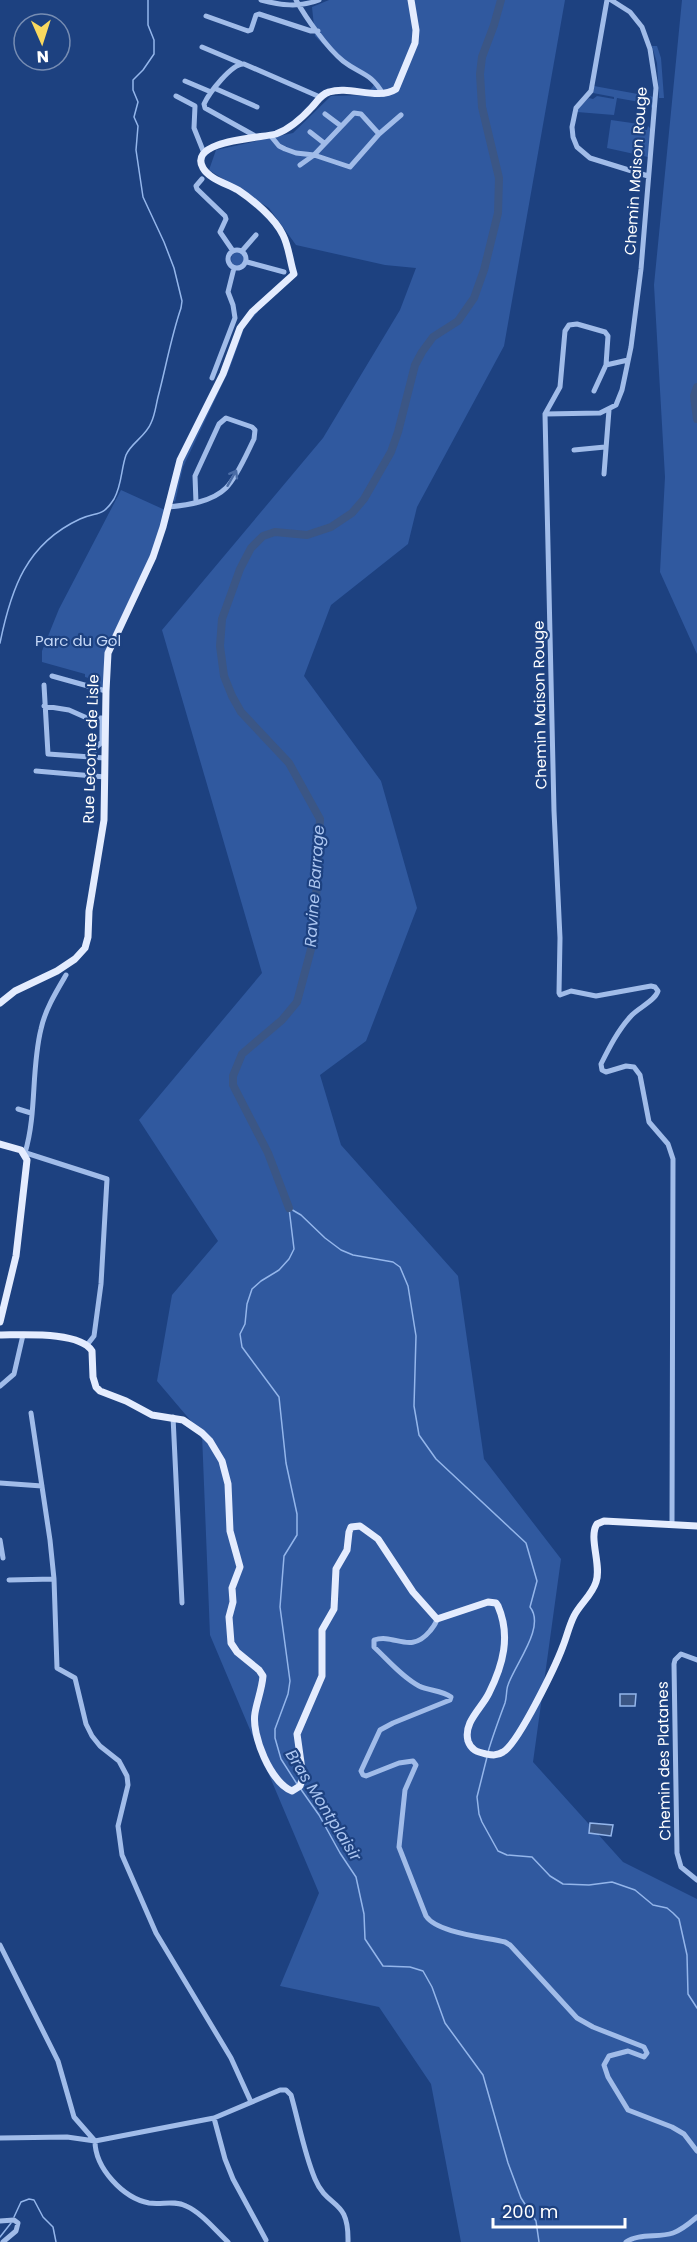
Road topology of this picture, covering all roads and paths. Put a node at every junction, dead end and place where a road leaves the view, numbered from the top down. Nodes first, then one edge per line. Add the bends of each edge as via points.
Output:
1 (261, 0) edge
2 (319, 0) edge
3 (411, 0) edge
4 (609, 0) edge
5 (298, 2) edge
6 (206, 16) dead end
7 (318, 31) junction
8 (202, 47) dead end
9 (240, 63) junction
10 (185, 81) dead end
11 (213, 90) junction
12 (383, 94) junction
13 (176, 96) dead end
14 (320, 97) junction
15 (257, 107) dead end
16 (325, 114) dead end
17 (401, 115) dead end
18 (341, 126) junction
19 (310, 132) dead end
20 (379, 134) junction
21 (270, 135) junction
22 (259, 138) junction
23 (324, 143) junction
24 (204, 153) junction
25 (314, 155) junction
26 (300, 165) dead end
27 (648, 176) junction
28 (202, 179) dead end
29 (256, 235) dead end
30 (233, 251) junction
31 (242, 251) junction
32 (246, 262) junction
33 (234, 268) junction
34 (288, 273) junction
35 (628, 360) junction
36 (606, 365) junction
37 (212, 378) dead end
38 (594, 391) dead end
39 (609, 410) junction
40 (545, 414) junction
41 (605, 447) junction
42 (574, 450) dead end
43 (604, 474) dead end
44 (196, 502) junction
45 (169, 507) junction
46 (52, 676) dead end
47 (44, 685) dead end
48 (106, 691) junction
49 (44, 706) junction
50 (94, 758) junction
51 (105, 758) junction
52 (36, 771) dead end
53 (105, 777) junction
54 (66, 975) dead end
55 (0, 1003) edge
56 (18, 1109) dead end
57 (31, 1113) junction
58 (0, 1144) edge
59 (24, 1152) junction
60 (0, 1322) edge
61 (0, 1335) edge
62 (23, 1335) junction
63 (87, 1345) junction
64 (0, 1386) edge
65 (31, 1413) dead end
66 (173, 1417) junction
67 (0, 1483) edge
68 (42, 1486) junction
69 (672, 1524) junction
70 (697, 1526) edge
71 (0, 1540) edge
72 (3, 1558) dead end
73 (54, 1579) junction
74 (9, 1580) dead end
75 (182, 1603) dead end
76 (437, 1619) junction
77 (697, 1660) edge
78 (697, 1880) edge
79 (0, 1945) edge
80 (251, 2102) junction
81 (214, 2118) junction
82 (0, 2138) edge
83 (95, 2141) junction
84 (697, 2151) edge
85 (697, 2217) edge
86 (0, 2221) edge
87 (266, 2240) dead end
88 (3, 2242) edge
89 (228, 2242) edge
90 (348, 2242) edge
91 (626, 2242) edge

1 - 5 street
2 - 5 street
3 - 12 main road via 415,43 399,84
4 - 27 street, Chemin Maison Rouge via 638,21 652,59 656,88
4 - 27 street via 591,92 576,108 573,137 577,147 590,158
5 - 7 street
6 - 7 street via 248,31 259,14
7 - 12 street via 344,61 373,78
8 - 9 street
9 - 11 street
9 - 14 street
10 - 11 street
11 - 15 street
11 - 22 street via 205,108
12 - 14 main road via 345,89
13 - 24 street via 195,106 194,128
14 - 21 main road via 291,126
16 - 18 street
17 - 20 street
18 - 20 street via 354,113 361,114
18 - 23 street
19 - 23 street
20 - 25 street via 350,167
21 - 22 main road
21 - 25 street via 285,150
22 - 24 main road via 217,144
23 - 25 street
24 - 34 main road via 201,162 206,171 248,197 281,230 286,242
25 - 26 street
27 - 35 street, Chemin Maison Rouge via 639,294
28 - 30 street via 196,189 225,216 220,232
29 - 31 street
30 - 31 street
30 - 33 street via 228,259
31 - 32 street
32 - 33 street via 243,267
32 - 34 street
33 - 37 street via 228,292 235,318
34 - 45 main road, Rue Leconte de Lisle via 240,328 224,374 180,459
35 - 36 street
35 - 39 street, Chemin Maison Rouge via 618,401
36 - 38 street
36 - 40 street via 605,332 569,325 565,331 560,387
39 - 40 street
39 - 41 street
40 - 69 street, Chemin Maison Rouge via 560,995 571,991 596,996 651,986 658,991 631,1016 601,1064 606,1072 634,1067 640,1075 649,1122 668,1144 673,1159
41 - 42 street
41 - 43 street
44 -> 44 street via 228,487 254,439 252,427 226,418 219,424 195,476
44 - 45 street
45 - 48 main road, Rue Leconte de Lisle via 153,557 110,647
46 - 48 street
47 - 49 street
48 - 51 main road, Rue Leconte de Lisle
49 - 50 street via 48,754
49 - 50 street via 87,718 102,718 102,742 94,749
50 - 51 street
51 - 53 main road, Rue Leconte de Lisle
52 - 53 street
53 - 55 main road, Rue Leconte de Lisle via 104,820 85,948 57,971 15,991
54 - 57 street via 41,1028
56 - 57 street
57 - 59 street
58 - 59 main road
59 - 60 main road via 27,1160 16,1256
59 - 63 street via 107,1179 101,1284 94,1336
61 - 62 main road
62 - 63 main road via 76,1339
62 - 64 street via 14,1374
63 - 66 main road via 92,1351 93,1377 100,1391 144,1412
65 - 68 street
66 - 75 street
66 - 76 main road via 202,1432 222,1461 228,1484 230,1531 240,1567 232,1588 231,1643 263,1676 254,1714 257,1740 278,1780 288,1790 296,1790 303,1781 297,1734 322,1676 322,1630 334,1609 336,1569 347,1550 351,1527 360,1526 378,1539 413,1592
67 - 68 street
68 - 73 street
69 - 70 main road
69 - 76 main road via 604,1521 595,1526 597,1582 575,1613 563,1647 504,1752 492,1756 479,1752 470,1745 468,1727 489,1694 503,1656 506,1632 501,1612 496,1603 488,1602
71 - 72 street
73 - 74 street
73 - 80 street via 57,1668 75,1678 95,1741 125,1768 128,1785 117,1826 122,1855 156,1933 231,2058
76 - 84 street via 425,1637 416,1642 379,1638 373,1644 414,1683 451,1698 380,1730 362,1771 366,1776 405,1761 416,1765 405,1790 399,1847 426,1916 446,1928 510,1945 577,2018 644,2047 644,2057 628,2051 609,2056 605,2062 608,2077 630,2112 672,2127 684,2134
77 - 78 street, Chemin des Platanes via 681,1654 674,1664 677,1853 681,1867
79 - 83 street via 58,2061 74,2117
80 - 81 street
80 - 90 street via 280,2090 289,2092 314,2177 344,2213
81 - 83 street
81 - 87 street via 233,2179
82 - 83 street via 67,2137
83 - 89 street via 99,2162 127,2193 151,2203 188,2206
85 - 91 street via 671,2234
86 - 88 street via 18,2223 16,2231

